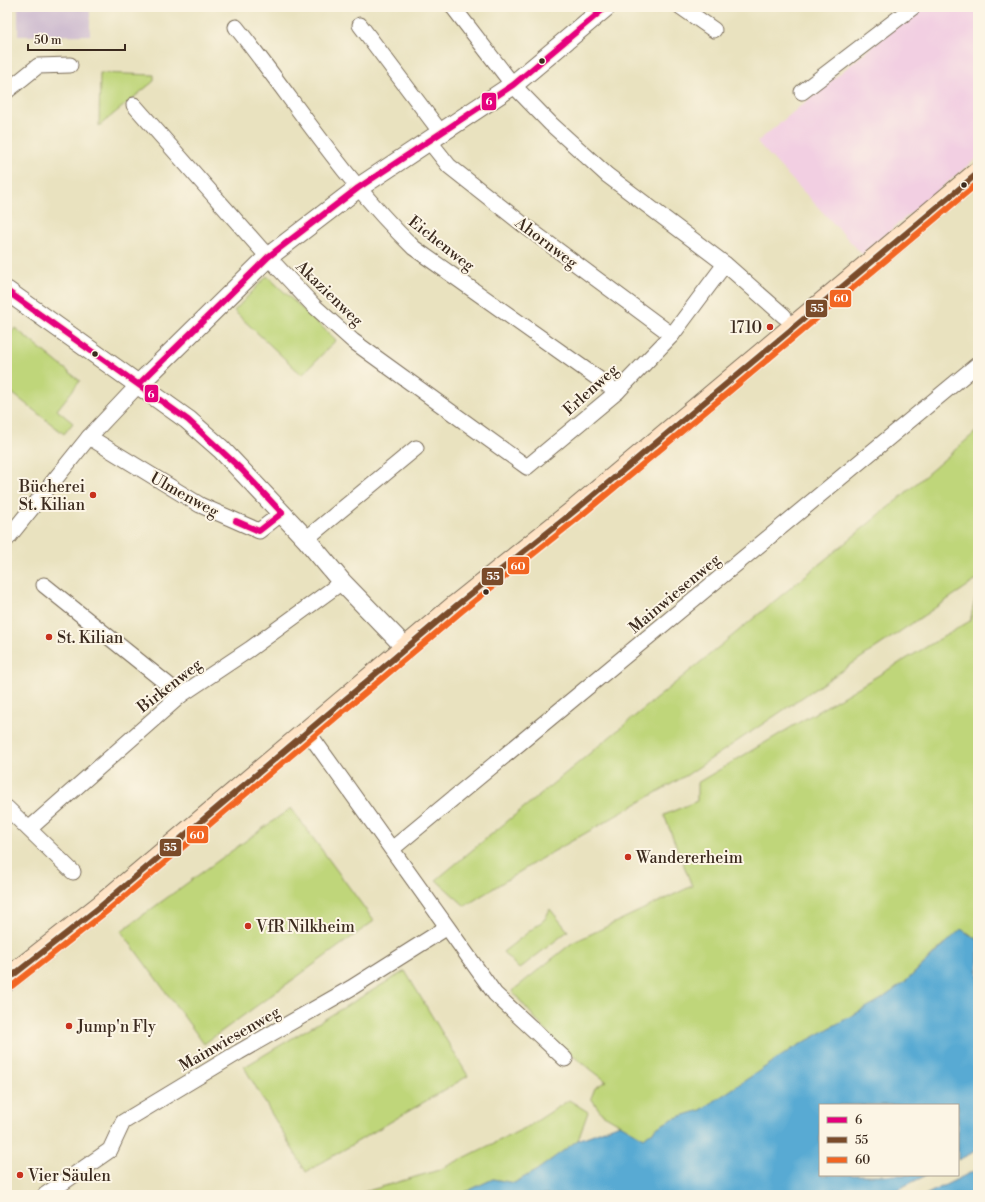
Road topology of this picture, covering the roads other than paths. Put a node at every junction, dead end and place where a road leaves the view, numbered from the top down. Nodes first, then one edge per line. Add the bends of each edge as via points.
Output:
1 (453, 7) edge
2 (606, 7) edge
3 (681, 7) edge
4 (913, 7) edge
5 (360, 25) dead end
6 (236, 27) dead end
7 (714, 30) dead end
8 (70, 65) dead end
9 (513, 85) junction
10 (7, 92) edge
11 (802, 92) dead end
12 (134, 105) dead end
13 (436, 138) junction
14 (978, 173) edge
15 (358, 188) junction
16 (268, 257) junction
17 (725, 264) junction
18 (7, 291) edge
19 (784, 316) dead end
20 (672, 335) junction
21 (978, 364) edge
22 (139, 384) junction
23 (617, 392) junction
24 (456, 416) joint
25 (89, 437) junction
26 (416, 448) dead end
27 (282, 513) junction
28 (7, 539) edge
29 (306, 539) junction
30 (342, 582) junction
31 (44, 585) dead end
32 (406, 648) junction
33 (181, 695) junction
34 (308, 732) junction
35 (7, 808) edge
36 (29, 830) junction
37 (392, 849) junction
38 (73, 872) dead end
39 (446, 928) junction
40 (7, 980) edge
41 (565, 1059) dead end
42 (45, 1195) edge

1 - 9 street
2 - 9 street
3 - 7 street
4 - 11 street
5 - 13 street, Ahornweg
6 - 15 street, Eichenweg
8 - 10 street via 38,66
9 - 13 street
9 - 17 street via 550,124 607,175
12 - 16 street, Akazienweg
13 - 15 street
13 - 20 street, Ahornweg via 448,166
14 - 32 main road via 613,480
15 - 16 street
15 - 23 street, Eichenweg via 414,248
16 - 22 street
16 - 24 street, Akazienweg via 313,305 353,341
17 - 19 street
17 - 20 street, Erlenweg
18 - 22 street
20 - 23 street, Erlenweg
21 - 37 street, Mainwiesenweg
22 - 25 street
22 - 27 street via 188,420 215,444
23 - 24 street, Erlenweg via 527,467
25 - 27 street, Ulmenweg via 200,505 259,531
25 - 28 street
26 - 29 street
27 - 29 street
29 - 30 street
30 - 32 street
30 - 33 street, Birkenweg
31 - 33 street
32 - 34 main road
33 - 36 street, Birkenweg
34 - 37 street
34 - 40 main road via 101,906
35 - 36 street
36 - 38 street
37 - 39 street
39 - 41 street via 495,994
39 - 42 street, Mainwiesenweg via 351,988 123,1122 110,1150

